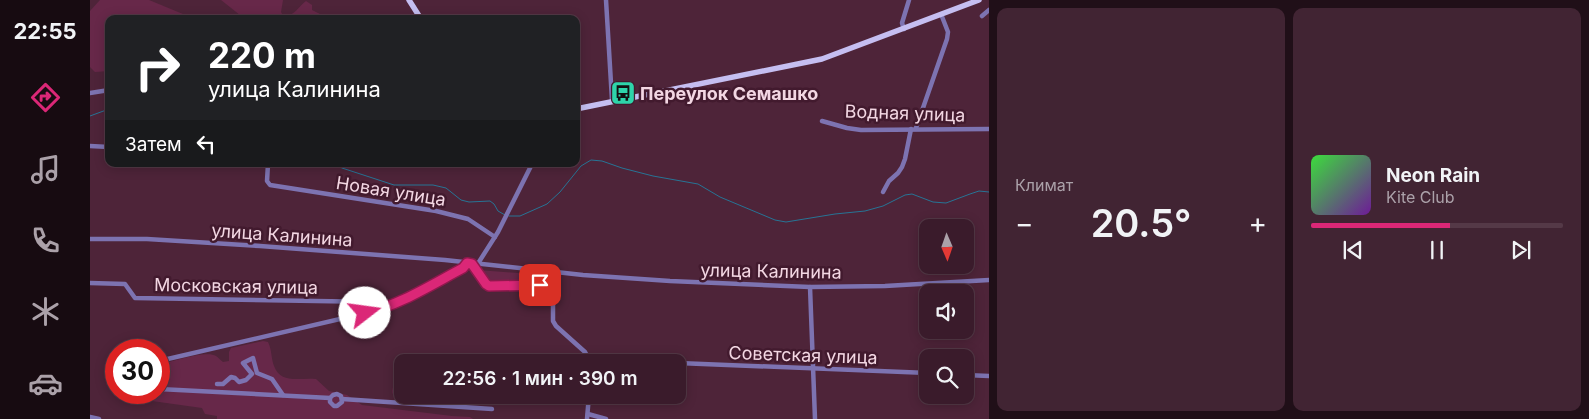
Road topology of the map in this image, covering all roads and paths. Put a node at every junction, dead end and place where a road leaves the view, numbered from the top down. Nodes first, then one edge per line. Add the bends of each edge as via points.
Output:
1 (408, 0) edge
2 (606, 0) edge
3 (909, 0) edge
4 (980, 0) edge
5 (989, 10) edge
6 (942, 14) junction
7 (417, 15) edge
8 (982, 16) dead end
9 (904, 29) junction
10 (105, 91) edge
11 (90, 93) edge
12 (612, 100) junction
13 (580, 108) edge
14 (822, 121) dead end
15 (914, 129) junction
16 (989, 129) edge
17 (90, 146) edge
18 (105, 147) edge
19 (268, 167) edge
20 (530, 167) edge
21 (883, 192) dead end
22 (495, 237) junction
23 (90, 238) edge
24 (467, 263) junction
25 (475, 264) junction
26 (553, 272) junction
27 (989, 280) edge
28 (90, 283) edge
29 (810, 287) junction
30 (388, 307) junction
31 (586, 354) edge
32 (170, 358) edge
33 (686, 363) edge
34 (812, 369) junction
35 (919, 374) edge
36 (974, 375) edge
37 (989, 376) edge
38 (216, 384) dead end
39 (170, 390) edge
40 (283, 395) junction
41 (330, 398) junction
42 (342, 399) junction
43 (381, 402) junction
44 (381, 409) dead end
45 (492, 409) dead end
46 (588, 416) edge
47 (90, 417) edge
48 (99, 419) edge
49 (606, 419) edge
50 (815, 419) edge

1 - 7 main road
2 - 12 street
3 - 9 street via 902,23
4 - 6 main road
5 - 8 street
6 - 9 main road
6 - 15 street via 947,39
9 - 12 main road via 822,59
10 - 11 street
12 - 13 main road
14 - 15 street, Водная улица via 861,130
15 - 16 street, Водная улица
15 - 21 street via 902,167
17 - 18 street
19 - 22 street, Новая улица via 270,185 462,217
20 - 22 street
22 - 25 street
23 - 24 street, улица Калинина via 190,242
24 - 25 street, улица Калинина
24 - 30 street
25 - 26 street, улица Калинина
25 - 26 street via 489,286 537,286
26 - 29 street, улица Калинина via 670,282
26 - 31 street via 553,320
27 - 29 street, улица Калинина
28 - 30 street, Московская улица via 124,284 135,298 377,302
29 - 34 street
30 - 32 street
33 - 34 street, Советская улица
34 - 35 street, Советская улица
34 - 50 street
36 - 37 street
38 - 40 street via 222,385 231,377 242,383 252,374 243,363 253,358 257,373 272,379
39 - 40 street
40 - 41 street
41 - 42 street via 337,394
41 - 42 street via 337,406
42 - 43 street
43 - 44 street
43 - 45 street
46 - 49 street
47 - 48 street

